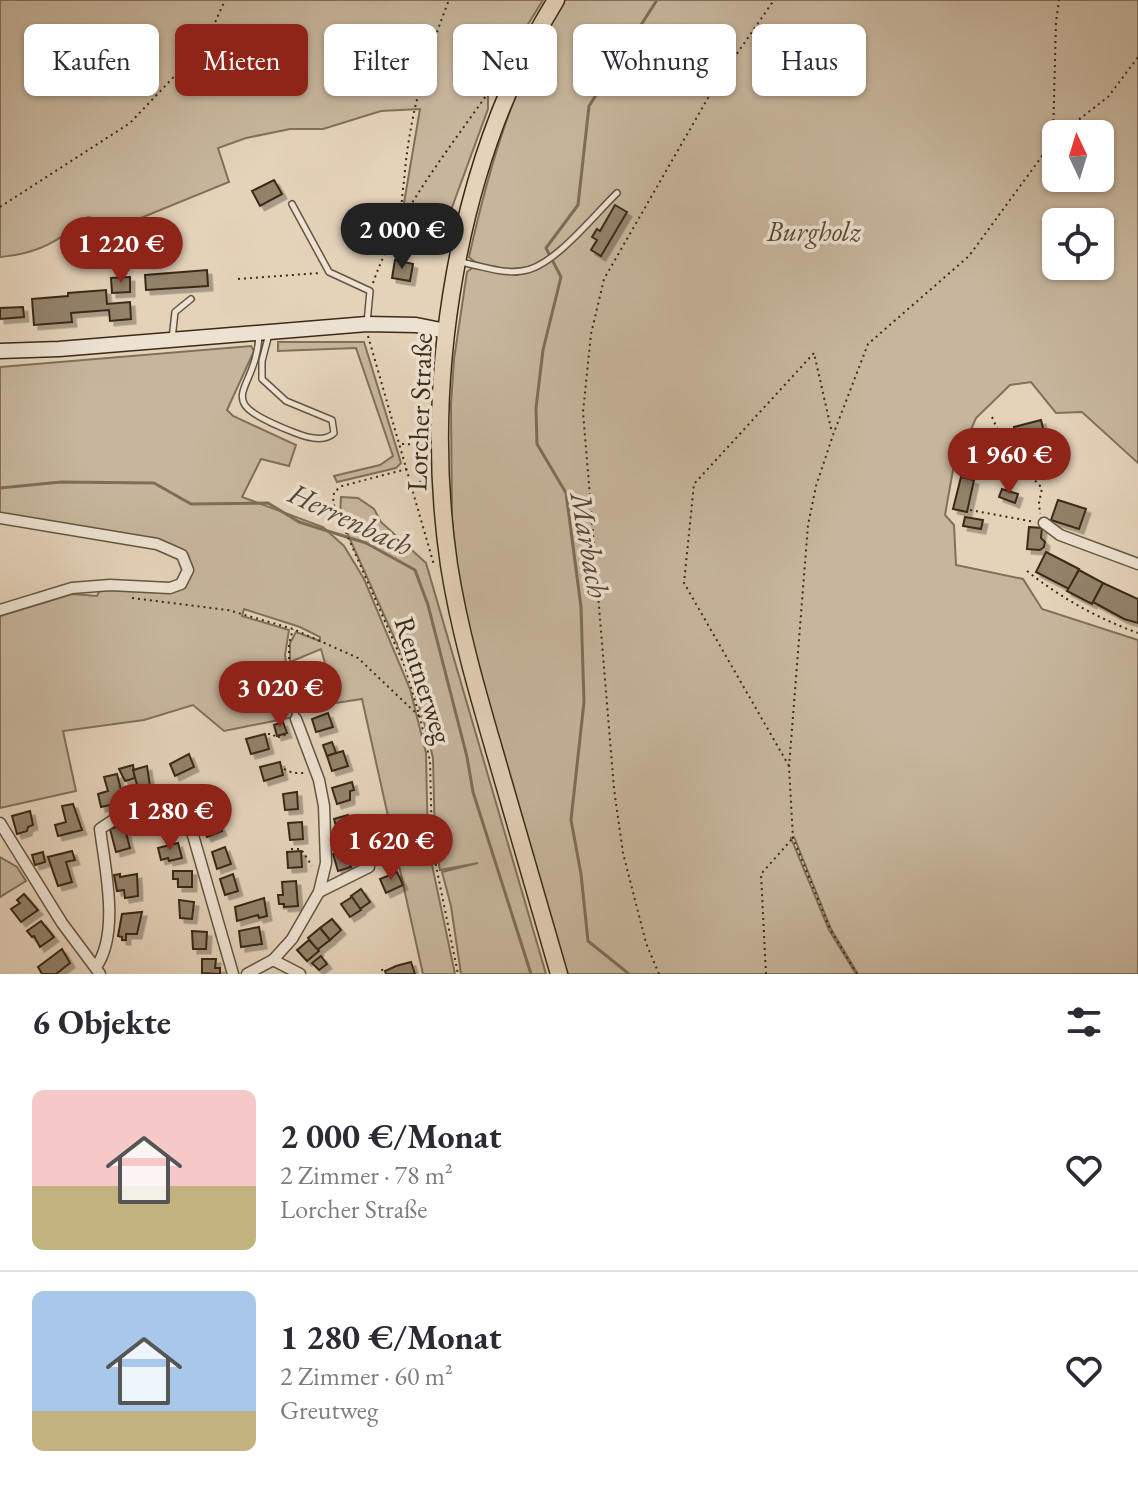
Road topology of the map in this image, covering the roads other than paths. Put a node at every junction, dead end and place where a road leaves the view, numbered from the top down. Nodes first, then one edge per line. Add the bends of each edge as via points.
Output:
1 (556, 0) edge
2 (617, 193) dead end
3 (292, 204) dead end
4 (456, 261) junction
5 (191, 299) dead end
6 (368, 330) junction
7 (446, 331) junction
8 (264, 332) junction
9 (172, 340) junction
10 (0, 351) edge
11 (0, 518) edge
12 (1044, 523) road end
13 (1138, 564) edge
14 (0, 610) edge
15 (290, 674) road end
16 (298, 725) joint
17 (0, 823) edge
18 (369, 867) dead end
19 (319, 892) junction
20 (273, 960) junction
21 (98, 970) edge
22 (233, 974) edge
23 (247, 974) edge
24 (300, 974) edge
25 (559, 974) edge

1 - 4 main road, Lorcher Straße via 508,93
2 - 4 lane via 538,267 513,272
3 - 6 lane via 329,272 370,291
4 - 7 main road, Lorcher Straße
5 - 9 lane via 175,312
6 - 7 main road via 416,325
6 - 8 main road
7 - 25 main road, Lorcher Straße via 440,466 449,567 463,640
8 - 8 lane via 242,392 244,405 250,413 298,435 330,438 332,420 286,401 262,379 269,342
8 - 9 main road
9 - 10 main road
11 - 14 street via 157,544 179,552 188,570 176,587 72,588
12 - 13 street via 1060,535
15 - 16 lane
16 - 19 street via 324,806 326,863
17 - 21 street
18 - 19 street
19 - 20 street
20 - 23 street
20 - 24 street
21 - 22 street via 109,913 100,829 115,819 184,804

